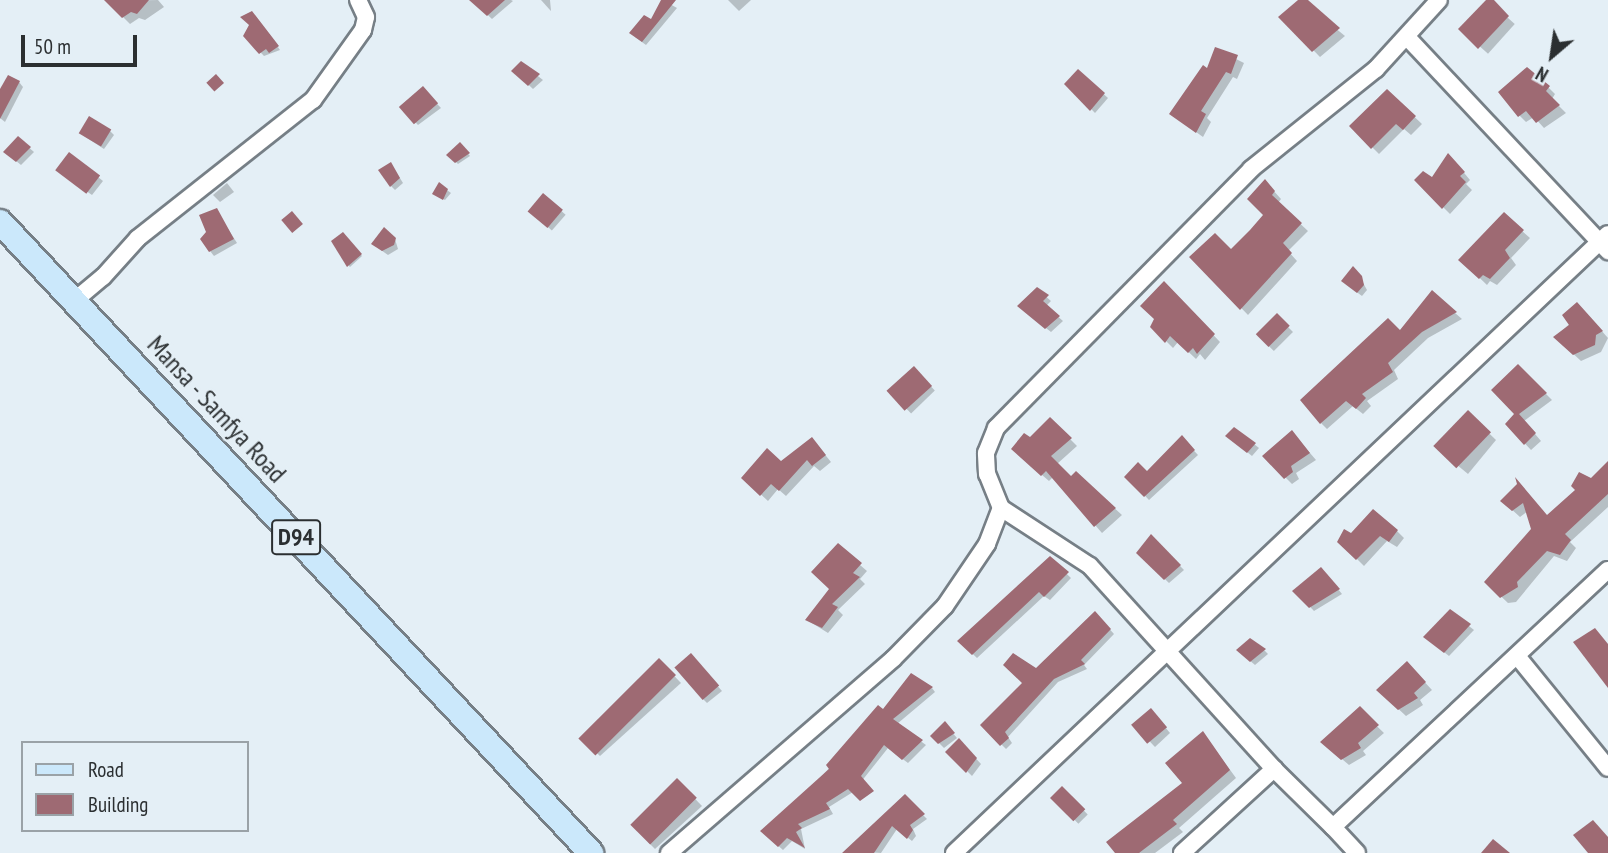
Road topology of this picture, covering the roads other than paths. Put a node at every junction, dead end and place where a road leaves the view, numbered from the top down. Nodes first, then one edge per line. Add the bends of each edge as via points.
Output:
1 (358, 0) edge
2 (1438, 0) edge
3 (1407, 37) junction
4 (0, 222) edge
5 (1605, 242) edge
6 (74, 301) junction
7 (1001, 508) junction
8 (1608, 570) edge
9 (1167, 653) junction
10 (1517, 656) junction
11 (1608, 768) edge
12 (1274, 769) junction
13 (1333, 827) junction
14 (591, 853) edge
15 (669, 853) edge
16 (954, 853) edge
17 (1182, 853) edge
18 (1357, 853) edge

1 - 6 street via 366,17 363,30 313,100 138,238
2 - 3 street
3 - 5 street
3 - 7 street via 1376,69 1251,169 996,428 986,453 986,474
4 - 6 main road, Mansa - Samfya Road / D94
5 - 9 street
6 - 14 main road, Mansa - Samfya Road / D94
7 - 9 street via 1090,566
7 - 15 street via 987,544 945,606 893,659
8 - 10 street
9 - 12 street
9 - 16 street
10 - 11 street
10 - 13 street
12 - 13 street
12 - 17 street
13 - 18 street

